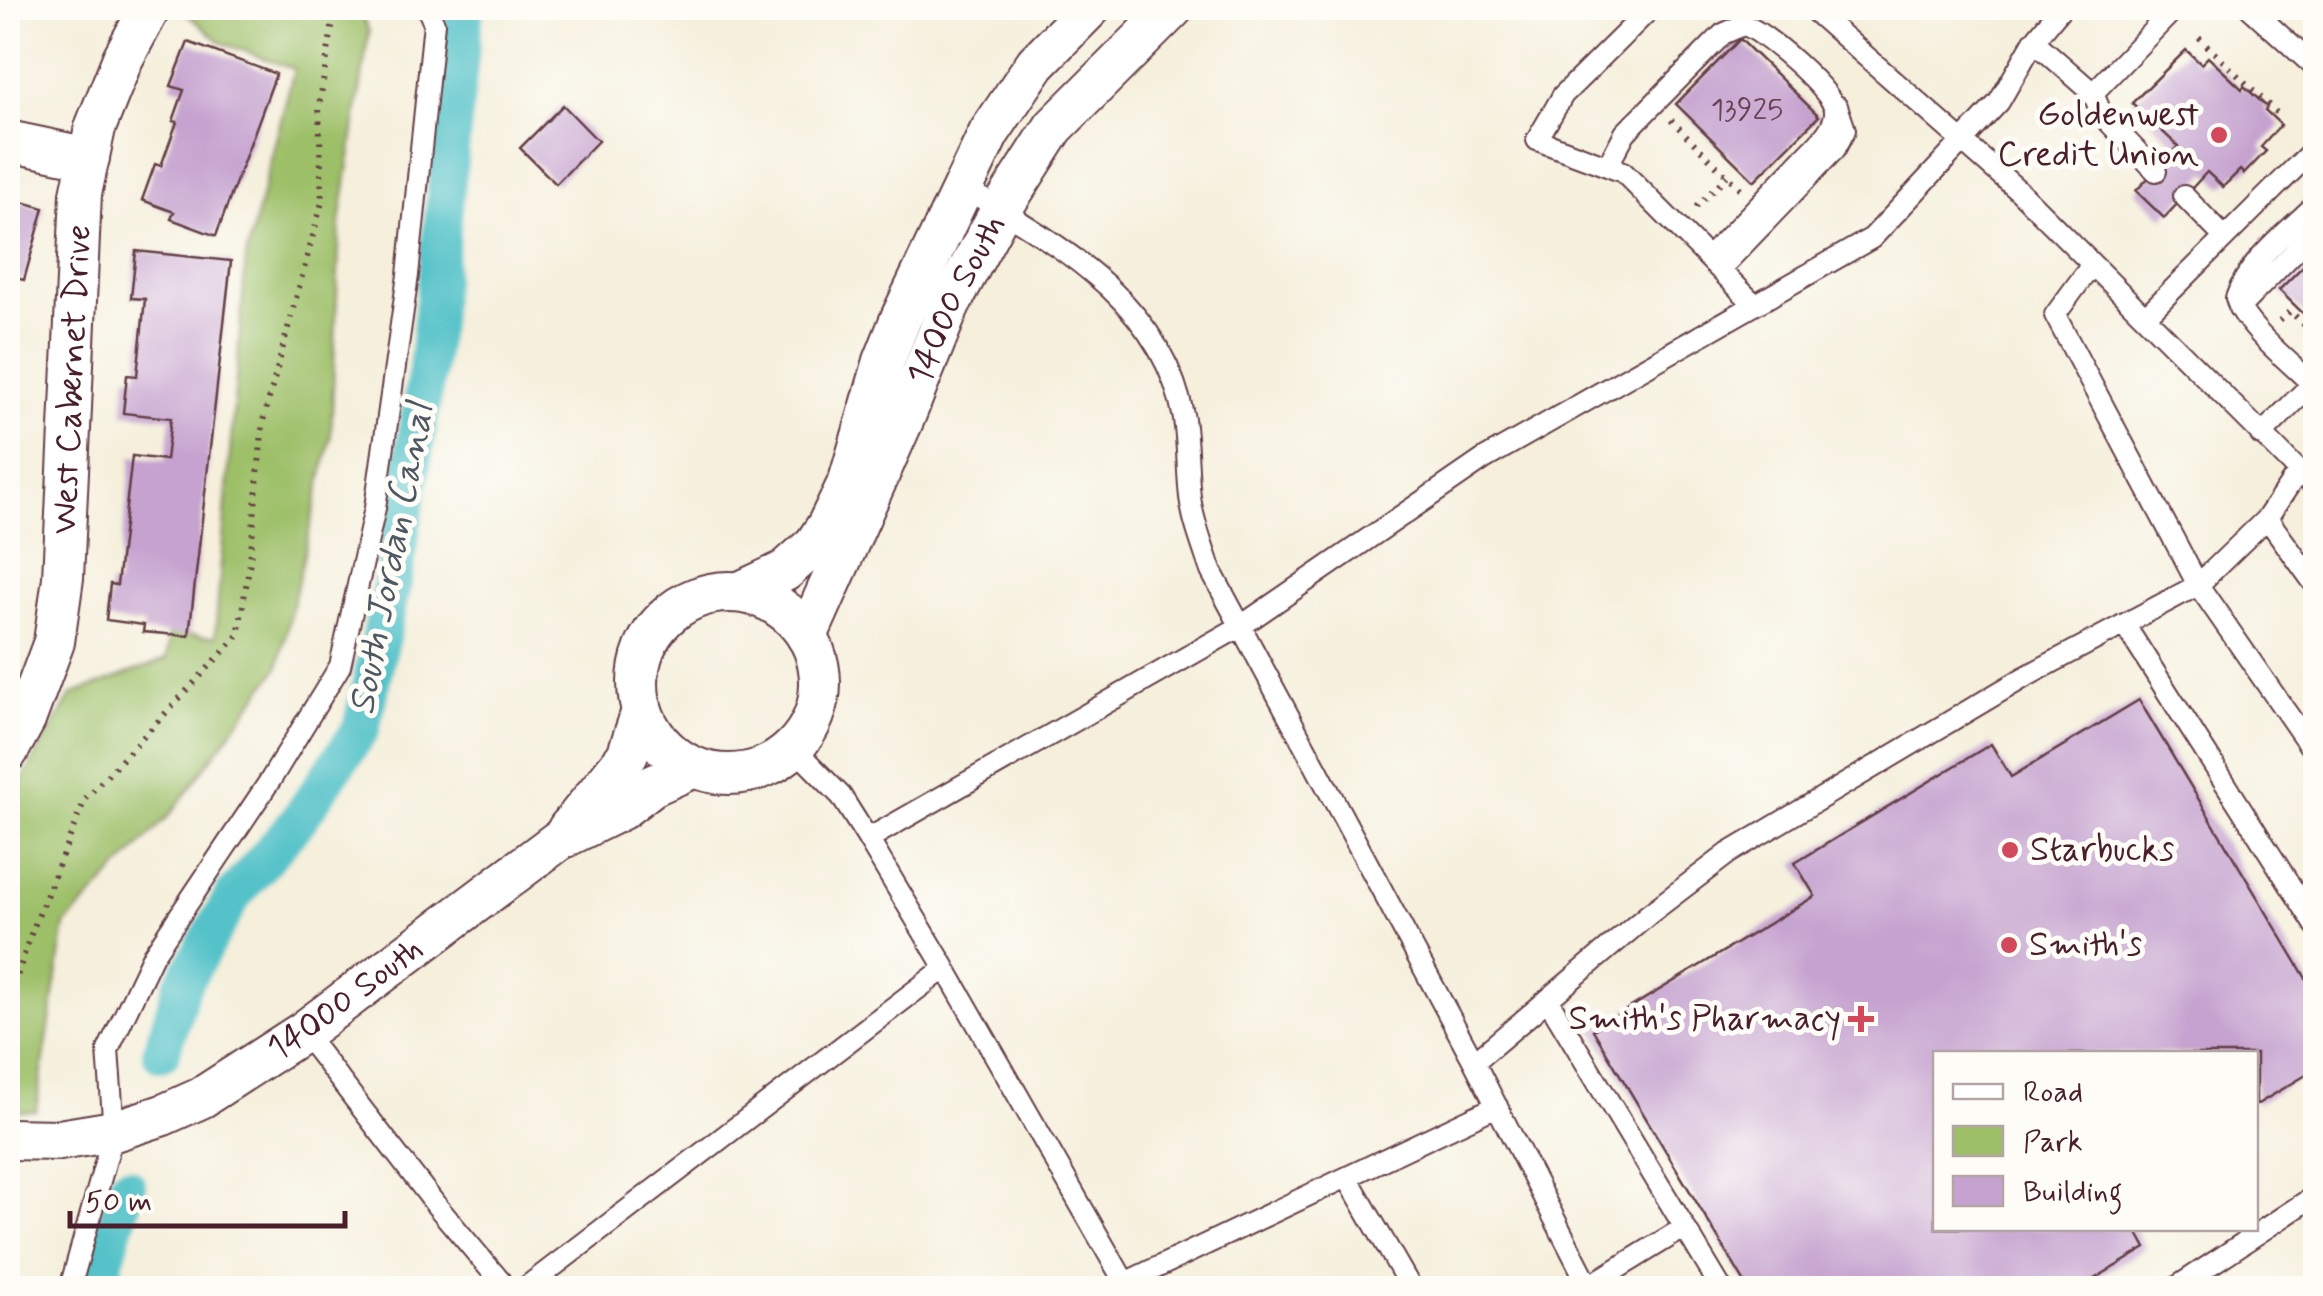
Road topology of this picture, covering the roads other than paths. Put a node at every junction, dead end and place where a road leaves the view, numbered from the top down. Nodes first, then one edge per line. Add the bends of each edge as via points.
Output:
1 (150, 8) edge
2 (427, 8) edge
3 (1090, 8) edge
4 (1173, 8) edge
5 (1651, 8) edge
6 (1811, 8) edge
7 (2061, 8) edge
8 (2175, 8) edge
9 (2250, 8) edge
10 (2034, 40) junction
11 (2316, 68) edge
12 (2093, 92) junction
13 (8, 140) edge
14 (1964, 141) junction
15 (2316, 147) edge
16 (89, 158) junction
17 (1608, 165) junction
18 (2156, 170) dead end
19 (963, 187) junction
20 (2184, 196) dead end
21 (2316, 204) edge
22 (1001, 210) junction
23 (2316, 230) edge
24 (2224, 236) junction
25 (1715, 262) junction
26 (2090, 266) junction
27 (1754, 304) junction
28 (2239, 308) junction
29 (2144, 317) junction
30 (2313, 381) edge
31 (2261, 435) junction
32 (2298, 472) junction
33 (2316, 488) edge
34 (2266, 518) junction
35 (2198, 584) junction
36 (2316, 586) edge
37 (740, 592) junction
38 (2124, 624) junction
39 (1241, 626) junction
40 (807, 636) junction
41 (642, 711) junction
42 (793, 747) junction
43 (8, 751) edge
44 (2316, 755) edge
45 (694, 767) junction
46 (868, 839) junction
47 (559, 840) junction
48 (2316, 926) edge
49 (945, 968) junction
50 (1548, 1000) junction
51 (303, 1032) junction
52 (1474, 1062) junction
53 (1497, 1106) junction
54 (114, 1131) junction
55 (8, 1139) edge
56 (1347, 1177) junction
57 (2316, 1194) edge
58 (1682, 1229) junction
59 (1120, 1286) edge
60 (1589, 1287) edge
61 (70, 1288) edge
62 (506, 1288) edge
63 (525, 1288) edge
64 (1411, 1288) edge
65 (1721, 1288) edge
66 (2175, 1288) edge

1 - 16 street, West Cabernet Drive via 109,93
2 - 54 lane via 434,23 408,275 374,508 340,666 153,955 108,1050
3 - 19 street, 14000 South via 1018,86
4 - 22 street, 14000 South via 1054,128
5 - 17 lane via 1563,95 1537,140
6 - 14 lane
7 - 10 lane
8 - 12 lane
9 - 11 lane
10 - 12 lane
10 - 14 lane via 2000,102
12 - 18 lane via 2102,116
13 - 16 street
14 - 26 lane
14 - 27 lane via 1872,238
15 - 24 lane
16 - 43 street, West Cabernet Drive via 81,194 63,578 54,642
17 - 25 lane
17 - 25 lane via 1625,133 1732,27 1762,32 1832,99 1835,110 1830,130
19 - 22 lane
19 - 37 street, 14000 South via 900,318 838,506 801,558
20 - 24 lane
21 - 28 lane via 2246,277 2236,298
22 - 39 lane via 1103,280 1156,344 1184,420 1199,536
22 - 40 street, 14000 South via 950,304
23 - 28 lane
24 - 29 lane
25 - 27 lane
26 - 29 lane
26 - 35 lane via 2054,315
27 - 39 lane via 1484,459
28 - 30 lane
29 - 31 lane
30 - 31 lane
31 - 32 lane
32 - 33 lane
32 - 34 lane
34 - 35 lane
34 - 36 lane
35 - 38 lane
35 - 44 lane
37 - 40 street via 772,602
37 - 41 street via 689,601 651,636 640,660
38 - 48 lane
38 - 50 lane via 1729,853
39 - 46 lane
39 - 52 lane
40 - 42 street via 817,658 817,706
41 - 45 street via 662,745
41 - 47 street, 14000 South via 627,756
42 - 45 street via 772,764 746,772
42 - 46 lane via 841,796
45 - 47 street, 14000 South
46 - 49 lane
47 - 51 street, 14000 South
49 - 59 lane
49 - 63 lane
50 - 52 lane
50 - 58 lane
51 - 54 street, 14000 South via 201,1098
51 - 62 lane
52 - 53 lane
53 - 56 lane
53 - 60 lane
54 - 55 street, 14000 South
54 - 61 lane
56 - 59 lane
56 - 64 lane
57 - 66 lane
58 - 60 lane
58 - 65 lane

